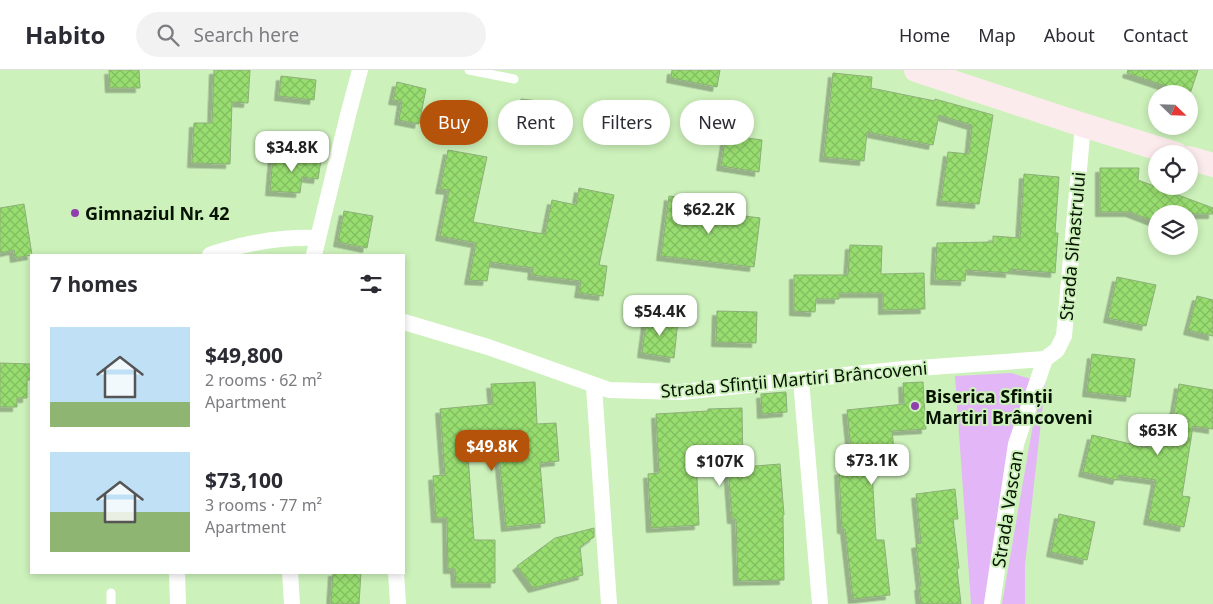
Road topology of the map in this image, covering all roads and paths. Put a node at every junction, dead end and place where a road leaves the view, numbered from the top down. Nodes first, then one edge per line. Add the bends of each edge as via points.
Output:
1 (360, 70) edge
2 (469, 70) edge
3 (916, 70) edge
4 (514, 79) dead end
5 (1083, 125) junction
6 (1148, 145) edge
7 (1198, 161) edge
8 (1213, 165) edge
9 (318, 238) junction
10 (212, 254) edge
11 (314, 254) edge
12 (405, 322) edge
13 (1045, 359) junction
14 (801, 380) junction
15 (594, 386) junction
16 (178, 574) edge
17 (290, 574) edge
18 (396, 574) edge
19 (111, 594) dead end
20 (111, 604) edge
21 (178, 604) edge
22 (292, 604) edge
23 (398, 604) edge
24 (609, 604) edge
25 (820, 604) edge
26 (992, 604) edge

1 - 9 street
2 - 4 lane
3 - 5 street
5 - 6 street
5 - 13 street, Strada Sihastrului via 1064,336 1057,350
7 - 8 street
9 - 10 street via 265,240
9 - 11 street
12 - 15 street, Strada Sfinții Martiri Brâncoveni via 488,347
13 - 14 street, Strada Sfinții Martiri Brâncoveni
13 - 26 street, Strada Vascan via 1016,444
14 - 15 street, Strada Sfinții Martiri Brâncoveni via 681,392 608,390
14 - 25 street
15 - 24 street
16 - 21 street
17 - 22 street
18 - 23 street
19 - 20 lane

